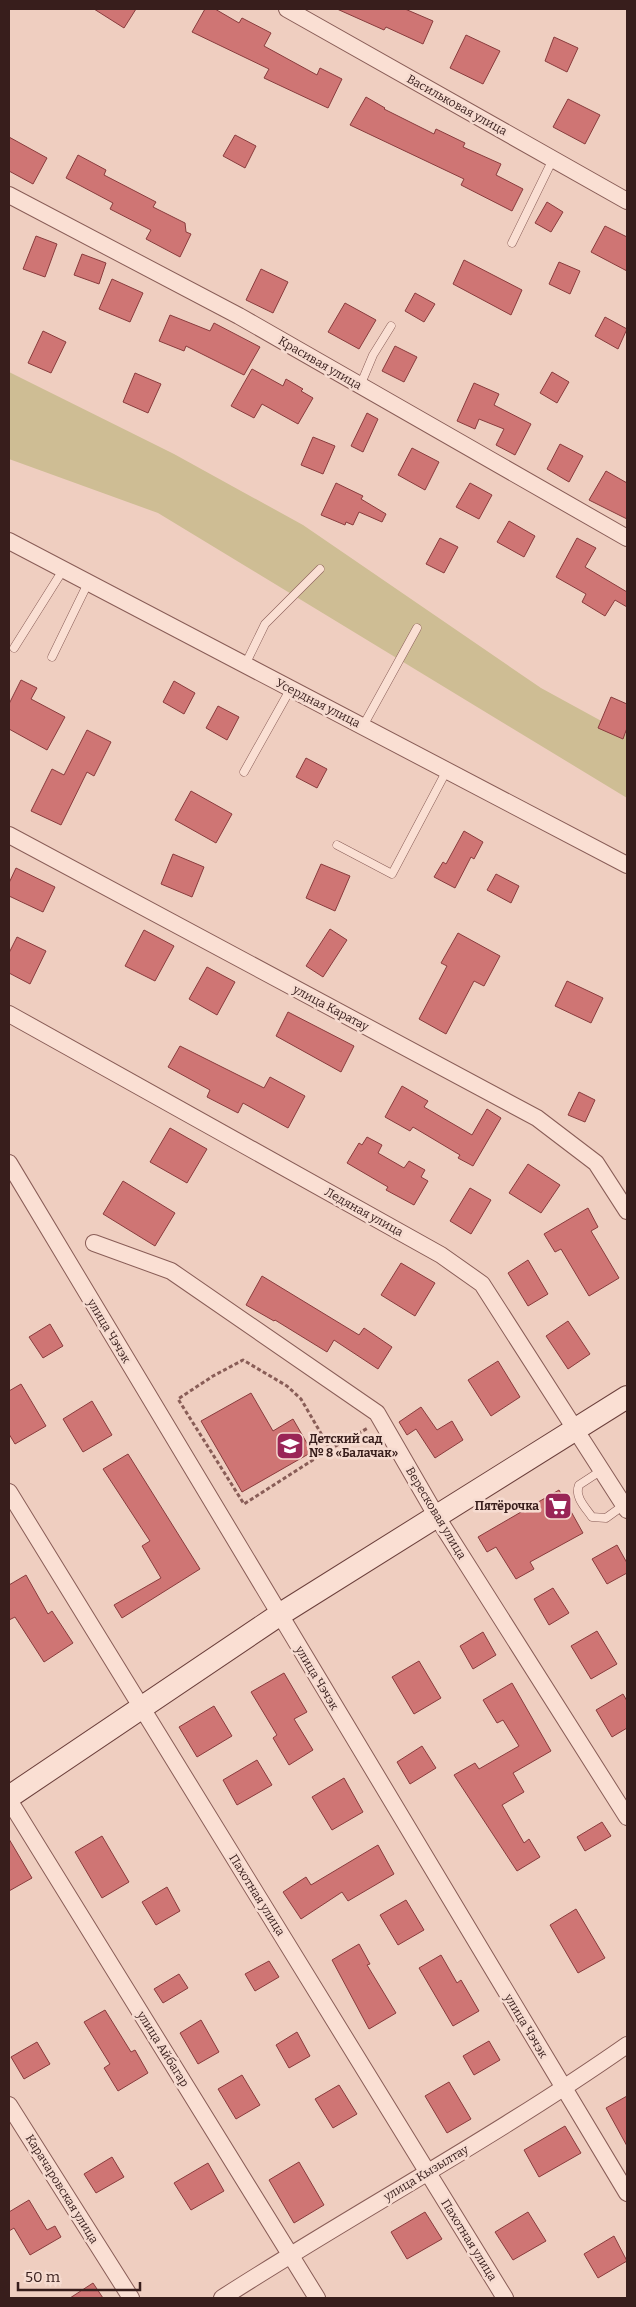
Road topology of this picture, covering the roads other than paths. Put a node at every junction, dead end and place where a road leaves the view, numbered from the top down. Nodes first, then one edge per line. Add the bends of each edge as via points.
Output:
1 (286, 9) edge
2 (553, 159) junction
3 (9, 195) edge
4 (627, 201) edge
5 (512, 243) dead end
6 (390, 326) dead end
7 (360, 386) junction
8 (627, 538) edge
9 (9, 541) edge
10 (320, 569) dead end
11 (63, 570) junction
12 (88, 583) junction
13 (417, 628) dead end
14 (14, 648) dead end
15 (52, 657) dead end
16 (245, 665) junction
17 (291, 688) junction
18 (363, 726) junction
19 (447, 770) junction
20 (244, 772) dead end
21 (9, 835) edge
22 (337, 845) dead end
23 (627, 865) edge
24 (9, 1014) edge
25 (9, 1163) edge
26 (627, 1211) edge
27 (94, 1243) dead end
28 (627, 1397) edge
29 (578, 1430) junction
30 (602, 1470) junction
31 (9, 1492) edge
32 (626, 1507) edge
33 (437, 1517) junction
34 (279, 1615) junction
35 (141, 1707) junction
36 (9, 1798) edge
37 (627, 1817) edge
38 (627, 2045) edge
39 (564, 2089) junction
40 (9, 2105) edge
41 (427, 2172) junction
42 (627, 2193) edge
43 (290, 2254) junction
44 (131, 2298) edge
45 (222, 2298) edge
46 (317, 2298) edge
47 (505, 2298) edge

1 - 2 street, Васильковая улица
2 - 4 street, Васильковая улица
2 - 5 lane
3 - 7 street, Красивая улица via 239,316
6 - 7 lane via 372,354
7 - 8 street, Красивая улица
9 - 11 street, Усердная улица
10 - 16 lane via 265,624
11 - 12 street, Усердная улица
11 - 14 lane
12 - 15 lane
12 - 16 street, Усердная улица
13 - 18 lane
16 - 17 street, Усердная улица
17 - 18 street, Усердная улица
17 - 20 lane
18 - 19 street, Усердная улица
19 - 22 lane via 392,874
19 - 23 street, Усердная улица
21 - 26 street, улица Каратау via 537,1118 596,1163
24 - 29 street, Ледяная улица via 441,1255 482,1284
25 - 34 street, улица Чэчэк
27 - 33 street, Вересковая улица via 171,1271 377,1413
28 - 29 street
29 - 30 street, Ледяная улица
29 - 33 street
30 - 32 street, Ледяная улица
30 - 32 lane via 579,1485 577,1494 592,1517 606,1518
31 - 35 street, Пахотная улица
33 - 34 street
33 - 37 street, Вересковая улица
34 - 35 street
34 - 39 street, улица Чэчэк
35 - 36 street
35 - 41 street, Пахотная улица
36 - 43 street, улица Айбагар
38 - 39 street, улица Кызылтау
39 - 41 street, улица Кызылтау
39 - 42 street, улица Чэчэк
40 - 44 street, Карачаровская улица
41 - 43 street, улица Кызылтау
41 - 47 street, Пахотная улица
43 - 45 street, улица Кызылтау
43 - 46 street, улица Айбагар

